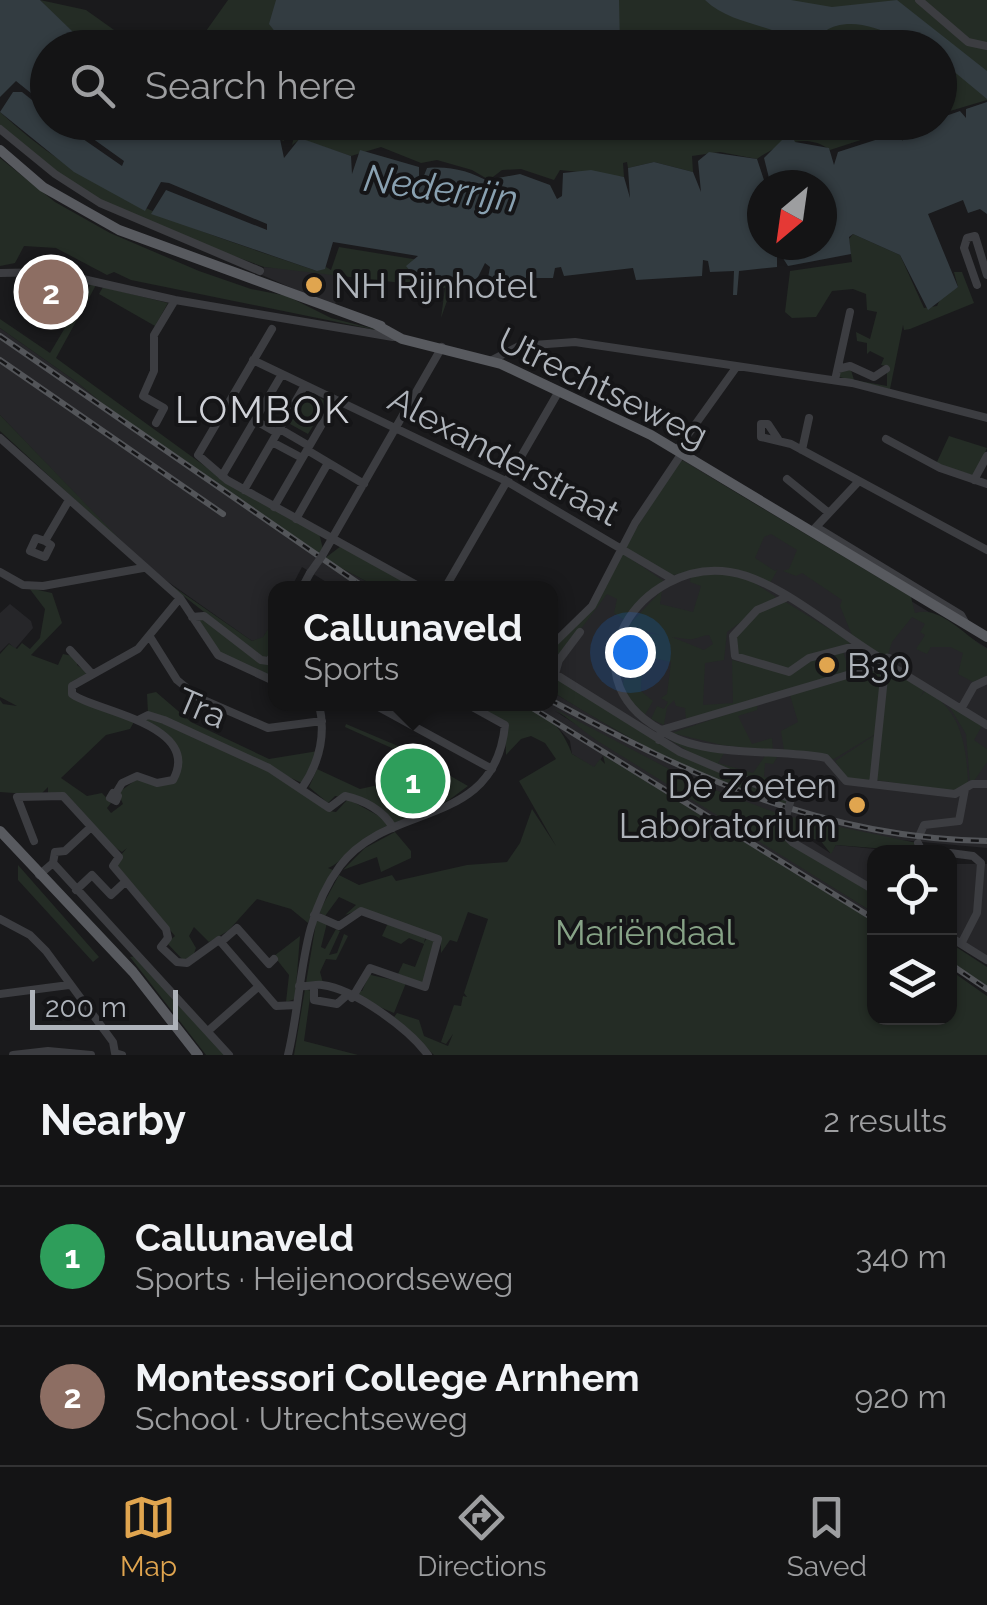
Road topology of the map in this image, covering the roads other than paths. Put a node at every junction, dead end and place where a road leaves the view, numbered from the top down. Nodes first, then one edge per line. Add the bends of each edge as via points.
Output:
1 (918, 0) edge
2 (954, 30) edge
3 (957, 33) edge
4 (987, 46) edge
5 (0, 129) edge
6 (0, 150) edge
7 (260, 271) dead end
8 (0, 273) edge
9 (987, 275) edge
10 (977, 285) dead end
11 (176, 300) junction
12 (850, 312) dead end
13 (375, 324) junction
14 (272, 329) dead end
15 (402, 339) junction
16 (437, 346) junction
17 (253, 360) junction
18 (492, 360) junction
19 (735, 369) junction
20 (838, 369) junction
21 (886, 369) dead end
22 (280, 373) junction
23 (835, 380) junction
24 (307, 386) junction
25 (559, 392) junction
26 (334, 399) junction
27 (226, 406) junction
28 (808, 418) dead end
29 (987, 418) edge
30 (252, 421) junction
31 (156, 423) dead end
32 (398, 428) junction
33 (277, 436) junction
34 (0, 438) edge
35 (886, 439) dead end
36 (778, 440) dead end
37 (802, 450) junction
38 (304, 451) junction
39 (679, 452) junction
40 (987, 456) edge
41 (329, 466) junction
42 (220, 475) junction
43 (787, 480) dead end
44 (859, 480) junction
45 (974, 480) junction
46 (506, 481) junction
47 (987, 484) edge
48 (364, 486) junction
49 (246, 491) junction
50 (69, 500) junction
51 (272, 506) junction
52 (829, 513) junction
53 (298, 520) junction
54 (814, 530) junction
55 (332, 538) junction
56 (45, 541) dead end
57 (620, 549) junction
58 (987, 550) edge
59 (142, 568) junction
60 (0, 572) edge
61 (674, 580) junction
62 (307, 581) edge
63 (408, 581) edge
64 (449, 581) edge
65 (180, 598) junction
66 (785, 598) junction
67 (192, 617) junction
68 (580, 632) dead end
69 (150, 636) junction
70 (987, 637) edge
71 (558, 639) edge
72 (858, 645) junction
73 (895, 648) dead end
74 (70, 650) dead end
75 (848, 650) junction
76 (268, 657) edge
77 (558, 662) edge
78 (886, 663) junction
79 (854, 673) junction
80 (92, 674) junction
81 (558, 675) edge
82 (268, 678) edge
83 (987, 680) edge
84 (961, 708) junction
85 (320, 711) edge
86 (387, 711) edge
87 (479, 711) edge
88 (138, 720) junction
89 (322, 722) junction
90 (987, 725) edge
91 (660, 735) junction
92 (492, 769) junction
93 (873, 784) junction
94 (987, 784) edge
95 (302, 788) junction
96 (965, 789) junction
97 (116, 793) dead end
98 (92, 827) junction
99 (393, 828) junction
100 (3, 834) edge
101 (34, 841) dead end
102 (921, 845) edge
103 (957, 854) edge
104 (53, 864) junction
105 (40, 875) junction
106 (125, 882) junction
107 (867, 886) edge
108 (76, 890) junction
109 (314, 914) junction
110 (0, 919) edge
111 (114, 930) junction
112 (101, 941) junction
113 (219, 941) junction
114 (957, 942) edge
115 (960, 944) junction
116 (274, 959) dead end
117 (987, 960) edge
118 (69, 985) junction
119 (299, 986) junction
120 (258, 987) junction
121 (314, 988) junction
122 (0, 994) edge
123 (349, 997) junction
124 (297, 1005) junction
125 (208, 1031) junction
126 (116, 1054) edge
127 (13, 1055) edge
128 (92, 1055) edge
129 (196, 1055) edge
130 (229, 1055) edge
131 (288, 1055) edge
132 (428, 1055) edge

1 - 2 street
3 - 4 street
5 - 7 street via 100,203
6 - 13 main road via 58,196 119,230
8 - 11 street, Utrechtseweg via 52,272
9 - 10 street via 975,236 968,238 964,248
11 - 15 street, Utrechtseweg
11 - 31 street via 154,335 154,372 143,396 164,408
12 - 20 street
13 - 15 main road
13 - 16 main road
14 - 17 street
15 - 16 main road, Utrechtseweg
16 - 18 main road, Utrechtseweg
16 - 32 street via 436,361
17 - 22 street, Alexanderstraat
17 - 27 street
18 - 19 street via 519,346 566,341
18 - 25 main road, Utrechtseweg
19 - 23 street
19 - 39 street
20 - 21 street via 850,366 874,378
20 - 23 street
22 - 24 street, Alexanderstraat
22 - 30 street
23 - 29 street
24 - 26 street, Alexanderstraat
24 - 33 street
25 - 39 main road, Utrechtseweg
25 - 46 street
26 - 32 street, Alexanderstraat
26 - 38 street
27 - 30 street
27 - 42 street via 198,455
28 - 37 street
30 - 33 street
30 - 42 street
32 - 46 street, Alexanderstraat
32 - 48 street
33 - 38 street
33 - 38 street
33 - 49 street
34 - 50 street
35 - 45 street
36 - 37 street
37 - 44 street
38 - 41 street
38 - 51 street
39 - 54 main road, Utrechtseweg
39 - 57 street
40 - 45 street
41 - 48 street
41 - 53 street
42 - 49 street
43 - 52 street
44 - 52 street
44 - 58 street
45 - 47 street
46 - 57 street, Alexanderstraat
46 - 64 street
48 - 55 street
49 - 51 street
50 - 56 street
50 - 59 street
51 - 53 street
52 - 54 street
53 - 55 street
54 - 70 main road, Utrechtseweg
55 - 62 street, bridge
55 - 63 street
57 - 61 street, Alexanderstraat
57 - 71 street via 592,606
59 - 60 street via 43,586
59 - 65 street
61 - 66 street via 706,570 735,572
61 - 91 street via 634,614 613,666 625,704
65 - 67 street
65 - 69 street
66 - 72 street
66 - 75 street via 745,620 733,636 736,656 789,672 809,658
67 - 76 street via 204,616 261,660
67 - 82 street via 218,655
68 - 77 street
69 - 80 street
69 - 89 street via 177,680 199,698 268,728
72 - 75 street
72 - 78 street
73 - 78 street
74 - 80 street
75 - 79 street
78 - 79 street
78 - 84 street
78 - 93 street
79 - 91 street
80 - 88 street via 72,686 74,697
81 - 91 street
83 - 84 street via 974,686
84 - 90 street
85 - 89 street
86 - 92 street
87 - 92 street via 505,726
88 - 95 street, Tra via 164,720
88 - 97 street via 169,744 176,761 173,780 137,776
89 - 95 street via 320,751
91 - 93 street via 826,758 846,781
91 - 107 street, bridge via 724,773 792,798 785,835
92 - 99 street via 451,806
93 - 96 street via 955,794
94 - 96 street
95 - 99 street, Tra via 328,808 344,796 360,801
96 - 102 street via 961,819 924,826
98 - 101 street via 60,795 17,797
98 - 104 street via 56,852
98 - 106 street
99 - 109 street via 344,860
100 - 105 main road
103 - 115 street via 981,863 978,913
104 - 105 street
104 - 108 street
105 - 112 main road
106 - 108 street via 111,895 92,876
106 - 113 street via 168,935 162,949 183,964
108 - 111 street
109 - 119 street
109 - 123 street via 339,926 361,911 439,942 425,988 370,968
110 - 118 street via 30,935
111 - 112 street
111 - 125 street
112 - 129 main road
113 - 116 street via 237,928 269,964
113 - 120 street
114 - 115 street
115 - 117 street
118 - 122 street
118 - 126 street
119 - 121 street
119 - 124 street
120 - 124 street via 276,1006
120 - 125 street
121 - 123 street via 320,984
121 - 123 street via 314,1000 337,1004
123 - 132 street via 393,1019
124 - 131 street
125 - 130 street
127 - 128 street

